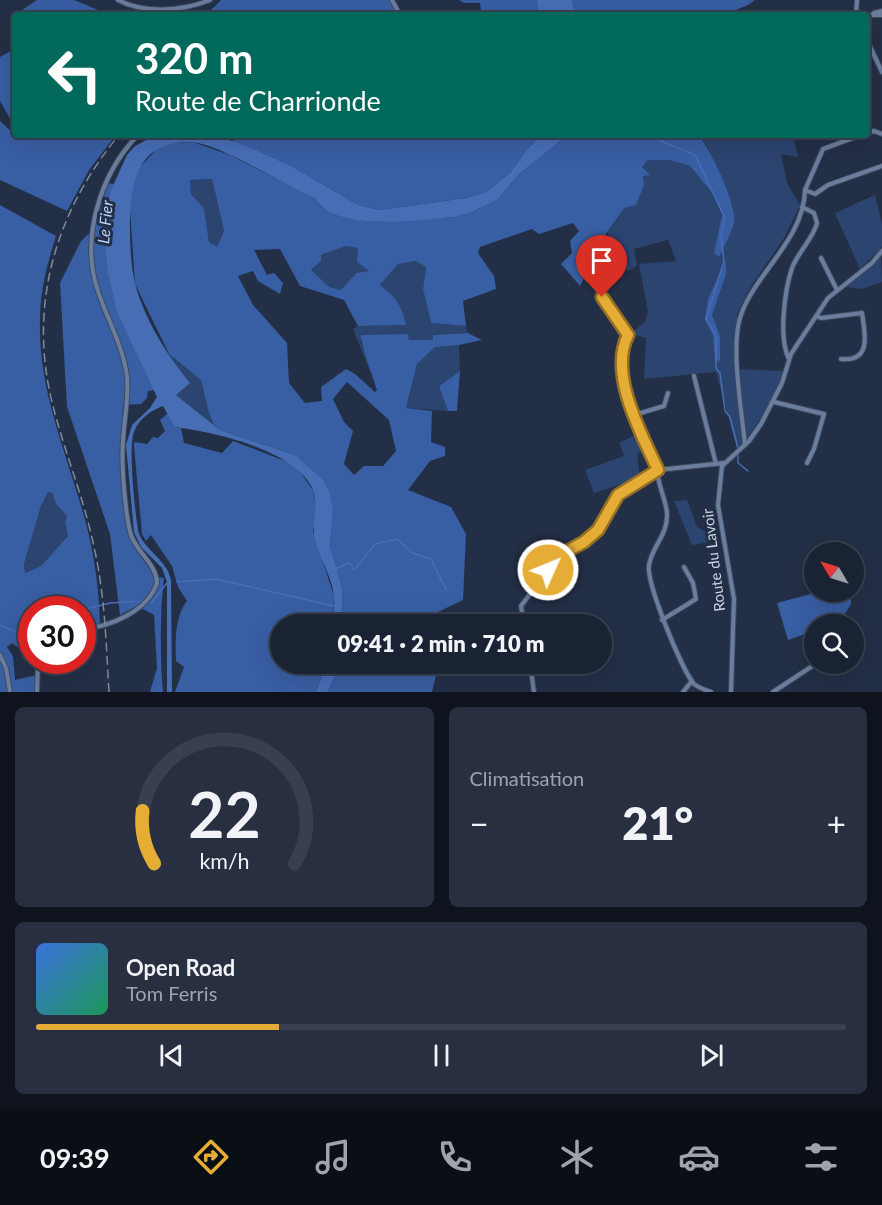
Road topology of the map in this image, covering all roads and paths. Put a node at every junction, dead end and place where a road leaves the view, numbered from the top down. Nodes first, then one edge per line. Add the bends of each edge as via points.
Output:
1 (118, 0) edge
2 (210, 0) edge
3 (870, 46) edge
4 (882, 72) edge
5 (135, 138) edge
6 (853, 138) edge
7 (882, 166) edge
8 (804, 187) junction
9 (802, 207) junction
10 (882, 251) edge
11 (821, 258) dead end
12 (590, 279) dead end
13 (837, 290) junction
14 (816, 316) junction
15 (789, 359) junction
16 (841, 359) dead end
17 (694, 376) dead end
18 (668, 393) dead end
19 (774, 402) junction
20 (634, 415) junction
21 (745, 445) junction
22 (725, 462) junction
23 (807, 463) dead end
24 (716, 464) junction
25 (657, 472) junction
26 (684, 567) dead end
27 (522, 614) edge
28 (662, 620) junction
29 (96, 626) edge
30 (0, 655) edge
31 (804, 672) edge
32 (38, 674) edge
33 (532, 674) edge
34 (692, 681) junction
35 (10, 692) edge
36 (37, 692) edge
37 (534, 692) edge
38 (683, 692) edge
39 (711, 692) edge
40 (731, 692) edge
41 (773, 692) edge

1 - 2 street via 164,9
3 - 4 street
5 - 29 street via 104,188 90,239 95,284 127,376 123,449 129,528 134,543 154,569 157,583 142,606 110,624
6 - 8 street via 823,149
7 - 8 street via 828,185 815,194
8 - 9 street
9 - 15 street via 814,213 817,223 792,268 783,326
9 - 21 street via 787,242 750,294 738,321 737,357
10 - 13 street
11 - 13 street
12 - 20 street via 628,335 622,362
13 - 14 street
14 - 15 street
14 - 16 street via 862,313 864,349 855,358
15 - 19 street
17 - 24 street
18 - 20 street via 664,406
19 - 21 street
19 - 23 street via 824,414
20 - 25 street
21 - 22 street
22 - 24 street
22 - 40 street, Route du Lavoir via 720,474 718,505 734,599
24 - 25 street
25 - 27 street via 618,495 598,530 557,558 521,606
25 - 28 street via 666,503 667,526 648,566
26 - 28 street via 696,599
28 - 34 street
30 - 35 street
31 - 41 street
32 - 36 street
33 - 37 street
34 - 38 street
34 - 39 street

